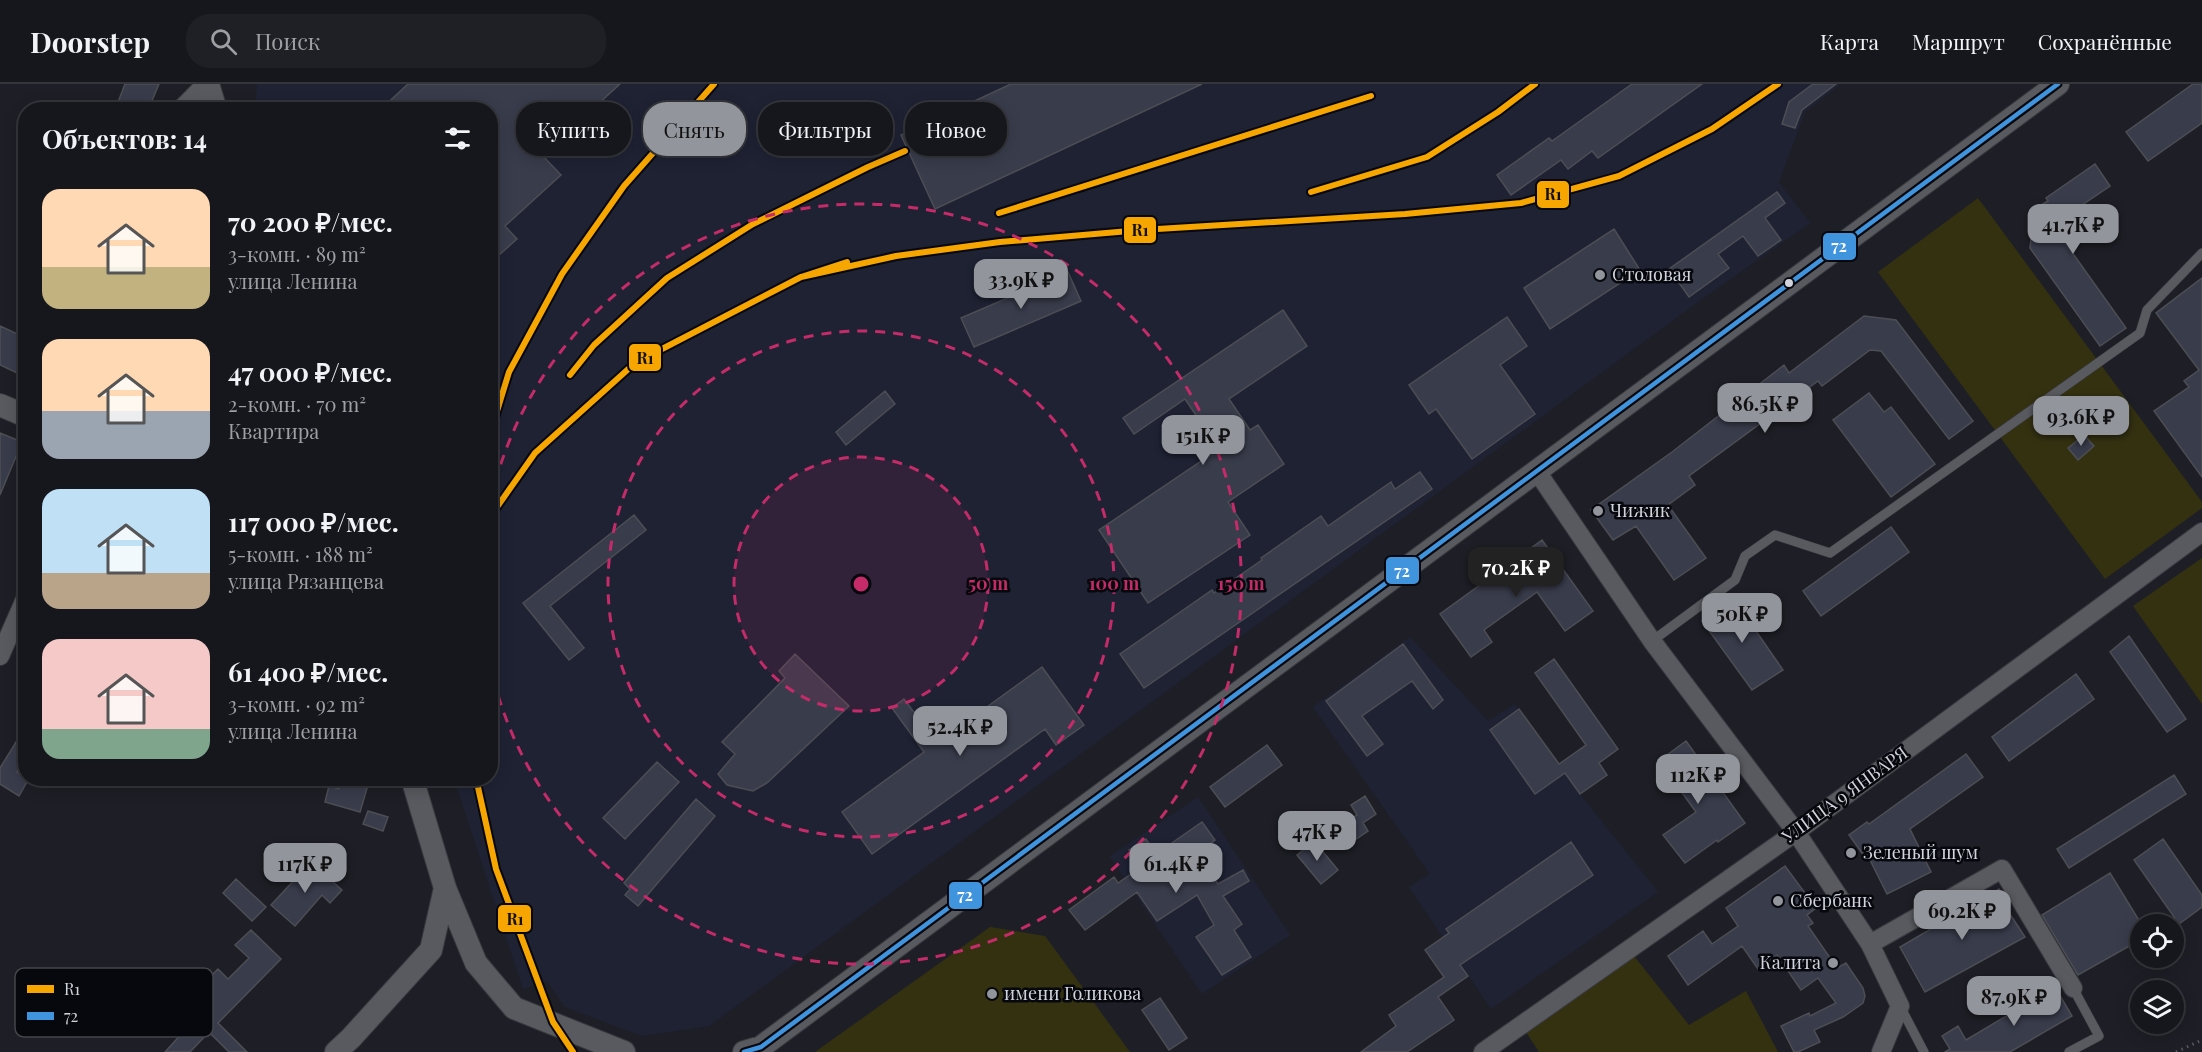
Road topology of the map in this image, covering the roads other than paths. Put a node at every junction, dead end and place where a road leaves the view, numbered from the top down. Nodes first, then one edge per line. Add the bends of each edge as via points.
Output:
1 (207, 84) edge
2 (2058, 84) edge
3 (188, 102) edge
4 (213, 102) edge
5 (2202, 253) edge
6 (0, 405) edge
7 (18, 413) edge
8 (1536, 470) junction
9 (2202, 532) edge
10 (18, 615) edge
11 (1652, 641) junction
12 (0, 656) edge
13 (414, 786) edge
14 (1796, 832) junction
15 (445, 888) junction
16 (1870, 944) junction
17 (2073, 988) joint
18 (1900, 1006) junction
19 (336, 1052) edge
20 (624, 1052) edge
21 (744, 1052) edge
22 (1483, 1052) edge
23 (1881, 1052) edge
24 (1924, 1052) edge
25 (2069, 1052) edge

1 - 3 street
1 - 4 street
2 - 8 street
5 - 11 lane via 2147,310 2140,333 1830,553 1775,535 1745,556 1735,580
6 - 7 street
8 - 11 street
8 - 21 street via 761,1047
9 - 14 street, УЛИЦА 9 ЯНВАРЯ
10 - 12 street
11 - 14 street
13 - 15 street
14 - 16 street
14 - 22 street, УЛИЦА 9 ЯНВАРЯ
15 - 19 street via 431,950
15 - 20 street via 476,963 514,1008
16 - 17 street via 2002,869
16 - 18 street
17 - 25 lane via 2099,1036
18 - 23 street
18 - 24 lane

